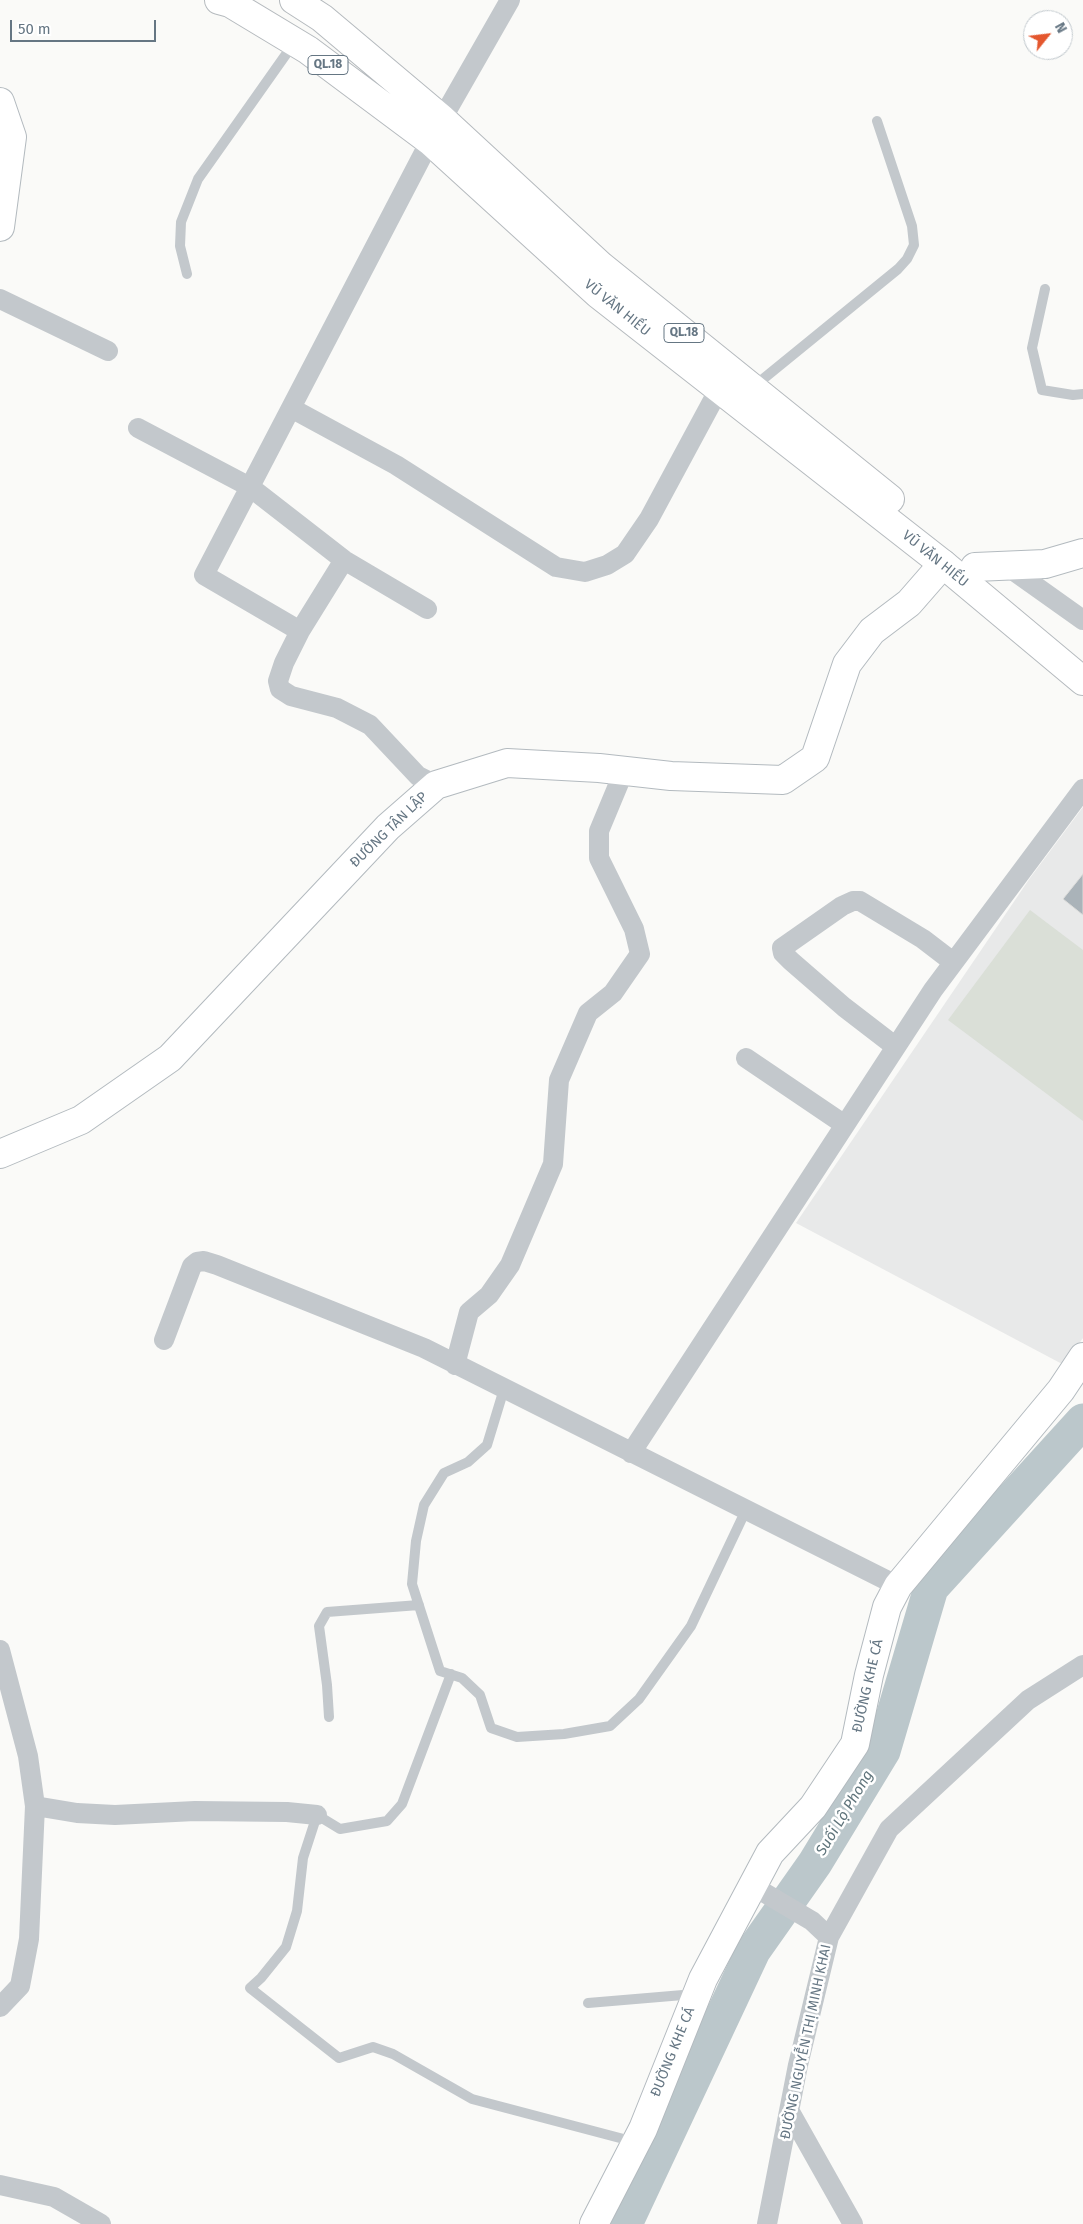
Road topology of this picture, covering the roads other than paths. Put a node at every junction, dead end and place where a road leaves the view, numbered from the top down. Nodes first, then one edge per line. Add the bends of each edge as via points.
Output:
1 (219, 0) edge
2 (294, 0) edge
3 (510, 0) edge
4 (294, 42) junction
5 (0, 102) edge
6 (877, 121) dead end
7 (436, 130) junction
8 (1, 214) edge
9 (187, 274) dead end
10 (1045, 289) dead end
11 (0, 299) edge
12 (108, 350) dead end
13 (752, 388) junction
14 (719, 389) junction
15 (1083, 394) edge
16 (291, 408) junction
17 (138, 428) dead end
18 (250, 487) junction
19 (1083, 553) edge
20 (344, 560) junction
21 (943, 564) junction
22 (1007, 566) junction
23 (975, 567) junction
24 (427, 609) dead end
25 (1083, 620) edge
26 (300, 631) junction
27 (1083, 656) edge
28 (1083, 680) edge
29 (624, 771) junction
30 (436, 785) junction
31 (1083, 789) edge
32 (953, 962) junction
33 (896, 1047) junction
34 (746, 1058) dead end
35 (845, 1126) junction
36 (0, 1154) edge
37 (164, 1340) dead end
38 (1083, 1357) edge
39 (454, 1365) junction
40 (504, 1389) junction
41 (630, 1453) junction
42 (746, 1510) junction
43 (898, 1586) junction
44 (419, 1605) junction
45 (0, 1650) edge
46 (1083, 1665) edge
47 (451, 1674) junction
48 (329, 1716) dead end
49 (35, 1806) junction
50 (317, 1815) junction
51 (762, 1893) junction
52 (829, 1937) junction
53 (696, 1994) junction
54 (588, 2003) dead end
55 (0, 2007) edge
56 (790, 2112) junction
57 (636, 2142) junction
58 (0, 2185) edge
59 (101, 2224) edge
60 (594, 2224) edge
61 (768, 2224) edge
62 (853, 2224) edge

1 - 4 street, VŨ VĂN HIẾU / QL.18 via 230,3
2 - 7 street, VŨ VĂN HIẾU / QL.18 via 322,18
3 - 7 street
4 - 7 street, VŨ VĂN HIẾU / QL.18
4 - 9 lane via 198,180 182,222 180,246
5 - 8 street via 12,137
6 - 13 lane via 912,226 914,245 898,269
7 - 13 street, VŨ VĂN HIẾU / QL.18
7 - 14 street, VŨ VĂN HIẾU / QL.18 via 598,294
7 - 16 street
10 - 15 lane via 1032,348 1042,390
11 - 12 street
13 - 23 street, VŨ VĂN HIẾU / QL.18
14 - 16 street via 649,518 625,554 607,565 585,572 556,567 396,465
14 - 21 street, VŨ VĂN HIẾU / QL.18
16 - 18 street
17 - 18 street
18 - 20 street
18 - 26 street via 204,575
19 - 22 street via 1045,564
20 - 24 street
20 - 26 street
21 - 28 street, VŨ VĂN HIẾU / QL.18
21 - 29 street, ĐƯỜNG TÂN LẬP via 909,603 872,631 847,664 815,758 783,780
22 - 23 street
22 - 25 street
23 - 27 street, VŨ VĂN HIẾU / QL.18
26 - 30 street via 280,672 280,689 292,696 346,712 370,725 418,776
29 - 30 street, ĐƯỜNG TÂN LẬP via 506,763
29 - 39 street via 599,831 599,858 634,929 640,954 613,992 588,1013 558,1080 552,1164 510,1265 488,1295 469,1312
30 - 36 street, ĐƯỜNG TÂN LẬP via 388,827 170,1058 81,1120
31 - 32 street
32 - 33 street
32 - 33 street via 923,939 860,901 842,906 782,948 791,961 837,1002
33 - 35 street
34 - 35 street
35 - 41 street
37 - 39 street via 192,1266 204,1261 424,1348
38 - 43 street, ĐƯỜNG KHE CÁ via 1061,1390
39 - 40 street
40 - 41 street
40 - 44 lane via 486,1446 468,1462 444,1473 424,1505 416,1541 412,1584
41 - 42 street
42 - 43 street
42 - 47 lane via 691,1626 639,1699 610,1726 564,1734 517,1737 491,1728 480,1695 462,1678
43 - 51 street, ĐƯỜNG KHE CÁ via 887,1607 855,1744 813,1806 770,1854
44 - 47 lane via 440,1671
44 - 48 lane via 327,1612 319,1626
45 - 49 street via 28,1756
46 - 52 street, ĐƯỜNG NGUYỄN THỊ MINH KHAI via 1028,1700 889,1829
47 - 50 lane via 402,1804 387,1821 340,1830
49 - 50 street via 77,1814 195,1811
49 - 55 street via 29,1939 20,1986
50 - 57 lane via 303,1858 297,1911 286,1947 250,1988 339,2058 373,2047 393,2054 472,2099
51 - 52 street via 812,1921
51 - 53 street, ĐƯỜNG KHE CÁ via 702,1979
52 - 56 street, ĐƯỜNG NGUYỄN THỊ MINH KHAI
53 - 54 lane
53 - 57 street, ĐƯỜNG KHE CÁ
56 - 61 street, ĐƯỜNG NGUYỄN THỊ MINH KHAI
56 - 62 street
57 - 60 street, ĐƯỜNG KHE CÁ
58 - 59 street via 54,2198

